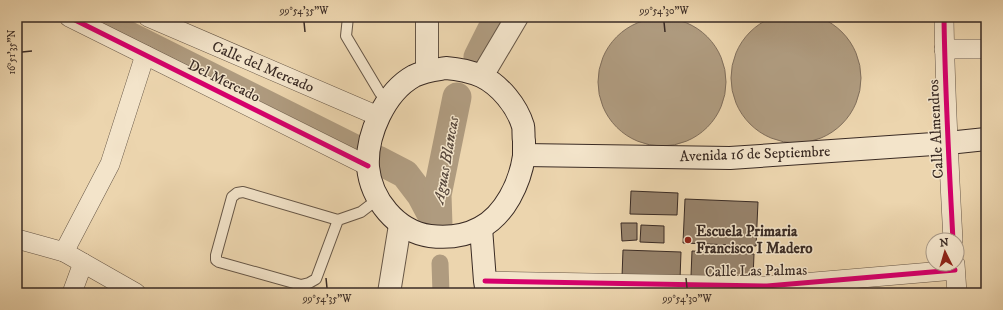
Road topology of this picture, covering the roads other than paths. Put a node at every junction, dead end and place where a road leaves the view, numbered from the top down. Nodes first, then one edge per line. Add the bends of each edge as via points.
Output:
1 (69, 17) edge
2 (148, 17) edge
3 (348, 17) edge
4 (427, 17) edge
5 (517, 17) edge
6 (944, 17) edge
7 (944, 49) junction
8 (986, 49) edge
9 (144, 55) junction
10 (427, 70) junction
11 (482, 76) junction
12 (383, 108) junction
13 (986, 139) edge
14 (948, 143) junction
15 (524, 155) junction
16 (368, 166) junction
17 (378, 199) junction
18 (338, 220) junction
19 (400, 225) junction
20 (481, 228) junction
21 (953, 232) edge
22 (17, 239) edge
23 (64, 252) junction
24 (83, 263) junction
25 (925, 270) edge
26 (955, 272) edge
27 (486, 287) edge
28 (72, 293) edge
29 (136, 293) edge
30 (389, 293) edge
31 (957, 293) edge

1 - 9 street, Del Mercado
2 - 12 street, Calle del Mercado
3 - 12 lane via 346,36 380,93
4 - 10 main road
5 - 11 main road
6 - 7 street, Calle Almendros
7 - 8 street
7 - 14 street, Calle Almendros
9 - 16 street, Del Mercado
9 - 23 street via 110,164
10 - 11 main road via 446,68
10 - 12 main road via 412,77 400,87
11 - 15 main road via 500,89 514,106 523,127
12 - 16 main road via 369,146
13 - 14 main road, Avenida 16 de Septiembre
14 - 15 main road, Avenida 16 de Septiembre via 730,158
14 - 21 street, Calle Almendros
15 - 20 main road via 517,183 506,204
16 - 17 main road
17 - 18 lane via 361,212
17 - 19 main road
18 - 18 lane via 242,192 237,193 232,197 216,260 301,285 309,283 316,279
19 - 20 main road via 429,236 465,234
19 - 30 main road
20 - 27 main road
22 - 23 street
23 - 24 street
24 - 28 street
24 - 29 street
25 - 27 street, Calle Las Palmas via 766,286
26 - 31 street

